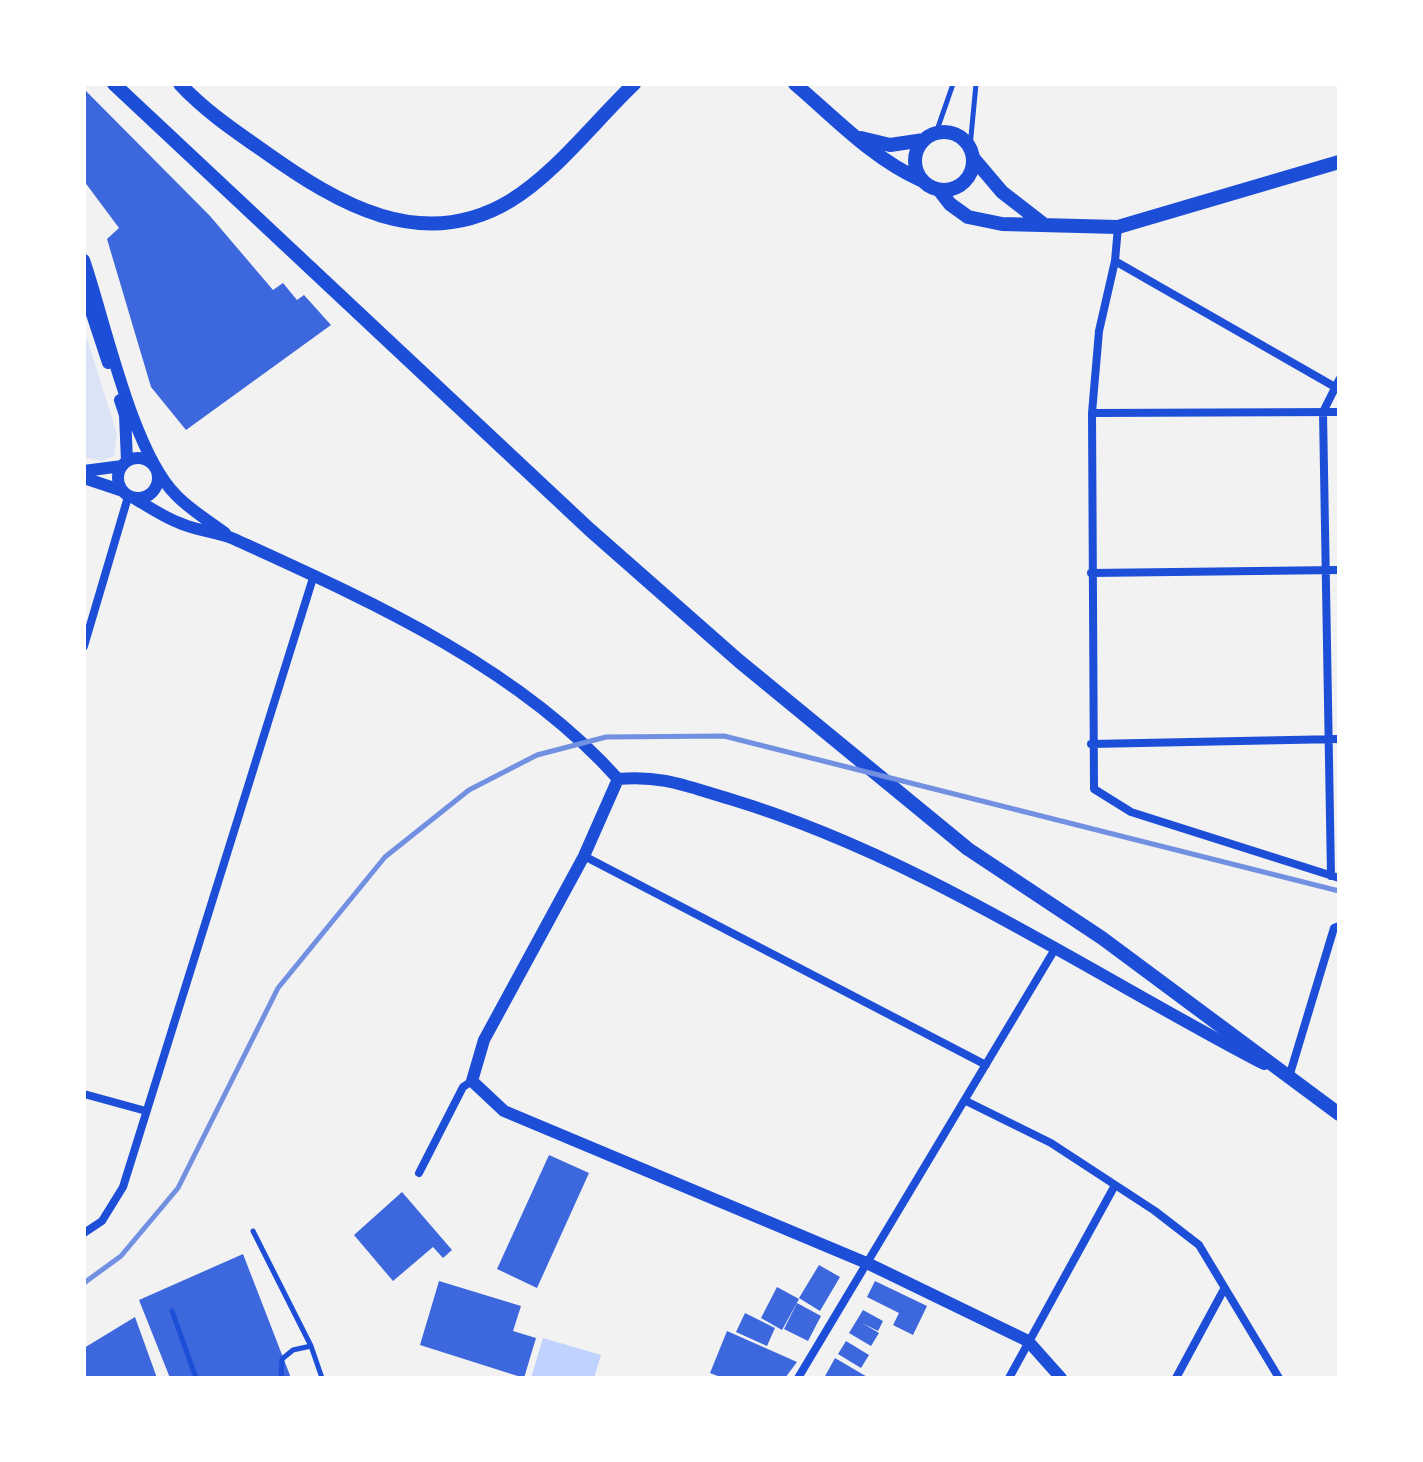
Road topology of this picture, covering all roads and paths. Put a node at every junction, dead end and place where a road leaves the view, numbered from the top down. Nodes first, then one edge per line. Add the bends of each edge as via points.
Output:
1 (114, 84) edge
2 (180, 84) edge
3 (634, 84) edge
4 (795, 84) edge
5 (953, 84) edge
6 (976, 84) edge
7 (856, 136) junction
8 (930, 136) junction
9 (972, 153) junction
10 (1339, 162) edge
11 (921, 180) junction
12 (940, 191) junction
13 (1042, 223) junction
14 (1118, 227) junction
15 (84, 260) edge
16 (1115, 261) junction
17 (84, 290) edge
18 (1337, 384) edge
19 (1323, 412) junction
20 (1339, 412) edge
21 (1092, 413) junction
22 (125, 464) junction
23 (156, 469) junction
24 (84, 471) edge
25 (84, 478) edge
26 (128, 495) junction
27 (230, 538) junction
28 (1324, 570) junction
29 (1339, 570) edge
30 (1091, 573) junction
31 (313, 578) junction
32 (84, 646) edge
33 (1335, 739) edge
34 (1091, 744) junction
35 (618, 779) junction
36 (584, 856) junction
37 (1335, 877) edge
38 (1339, 926) edge
39 (1055, 949) junction
40 (986, 1065) junction
41 (1289, 1077) junction
42 (472, 1081) junction
43 (84, 1094) edge
44 (966, 1101) junction
45 (146, 1111) junction
46 (1339, 1114) edge
47 (419, 1173) dead end
48 (1114, 1187) junction
49 (253, 1231) dead end
50 (84, 1233) edge
51 (869, 1264) junction
52 (1223, 1291) junction
53 (172, 1311) dead end
54 (1028, 1341) junction
55 (311, 1346) junction
56 (196, 1378) edge
57 (281, 1378) edge
58 (322, 1378) edge
59 (798, 1378) edge
60 (1009, 1378) edge
61 (1061, 1378) edge
62 (1176, 1378) edge
63 (1279, 1378) edge

1 - 41 main road via 589,529 739,661 968,849 1102,938
2 - 3 main road via 219,120 314,187 383,219 431,224 473,216 510,201
4 - 7 main road
5 - 8 lane
6 - 9 lane
7 - 8 main road via 890,145
7 - 11 main road via 897,170
8 - 9 main road via 949,132 961,137
8 - 11 main road via 916,152
9 - 12 main road via 972,172 964,183
9 - 13 main road via 1002,192
10 - 14 main road
11 - 12 main road
12 - 13 main road via 968,217 1002,224
13 - 14 main road
14 - 16 street
15 - 23 street via 126,396
16 - 18 street
16 - 21 street via 1099,331
17 - 22 street via 125,415
18 - 19 street
19 - 20 street
19 - 21 street
19 - 28 street
21 - 30 street
22 - 23 street via 146,460
22 - 24 street
22 - 26 street via 118,479
23 - 26 street via 158,482 152,493
23 - 27 street via 176,495
25 - 26 street
26 - 27 street via 184,525
26 - 32 street
27 - 31 street
28 - 29 street
28 - 30 street
28 - 33 street
30 - 34 street
31 - 35 street via 458,650 587,744
31 - 45 street
33 - 34 street
33 - 37 street
34 - 37 street via 1094,789 1131,812
35 - 36 street
35 - 39 street via 653,776 780,814 893,865
36 - 40 street
36 - 42 street via 484,1040
38 - 41 street via 1334,928
39 - 40 street
39 - 41 street
40 - 44 street
41 - 46 main road
42 - 47 street via 463,1087
42 - 51 street via 504,1111
43 - 45 street
44 - 48 street via 1051,1143
44 - 51 street
45 - 50 street via 123,1187 102,1221
48 - 52 street via 1199,1245
48 - 54 street
49 - 55 lane
51 - 54 street
51 - 59 street
52 - 62 street
52 - 63 street
53 - 56 lane
54 - 60 street
54 - 61 street
55 - 57 lane via 282,1359
55 - 58 lane

